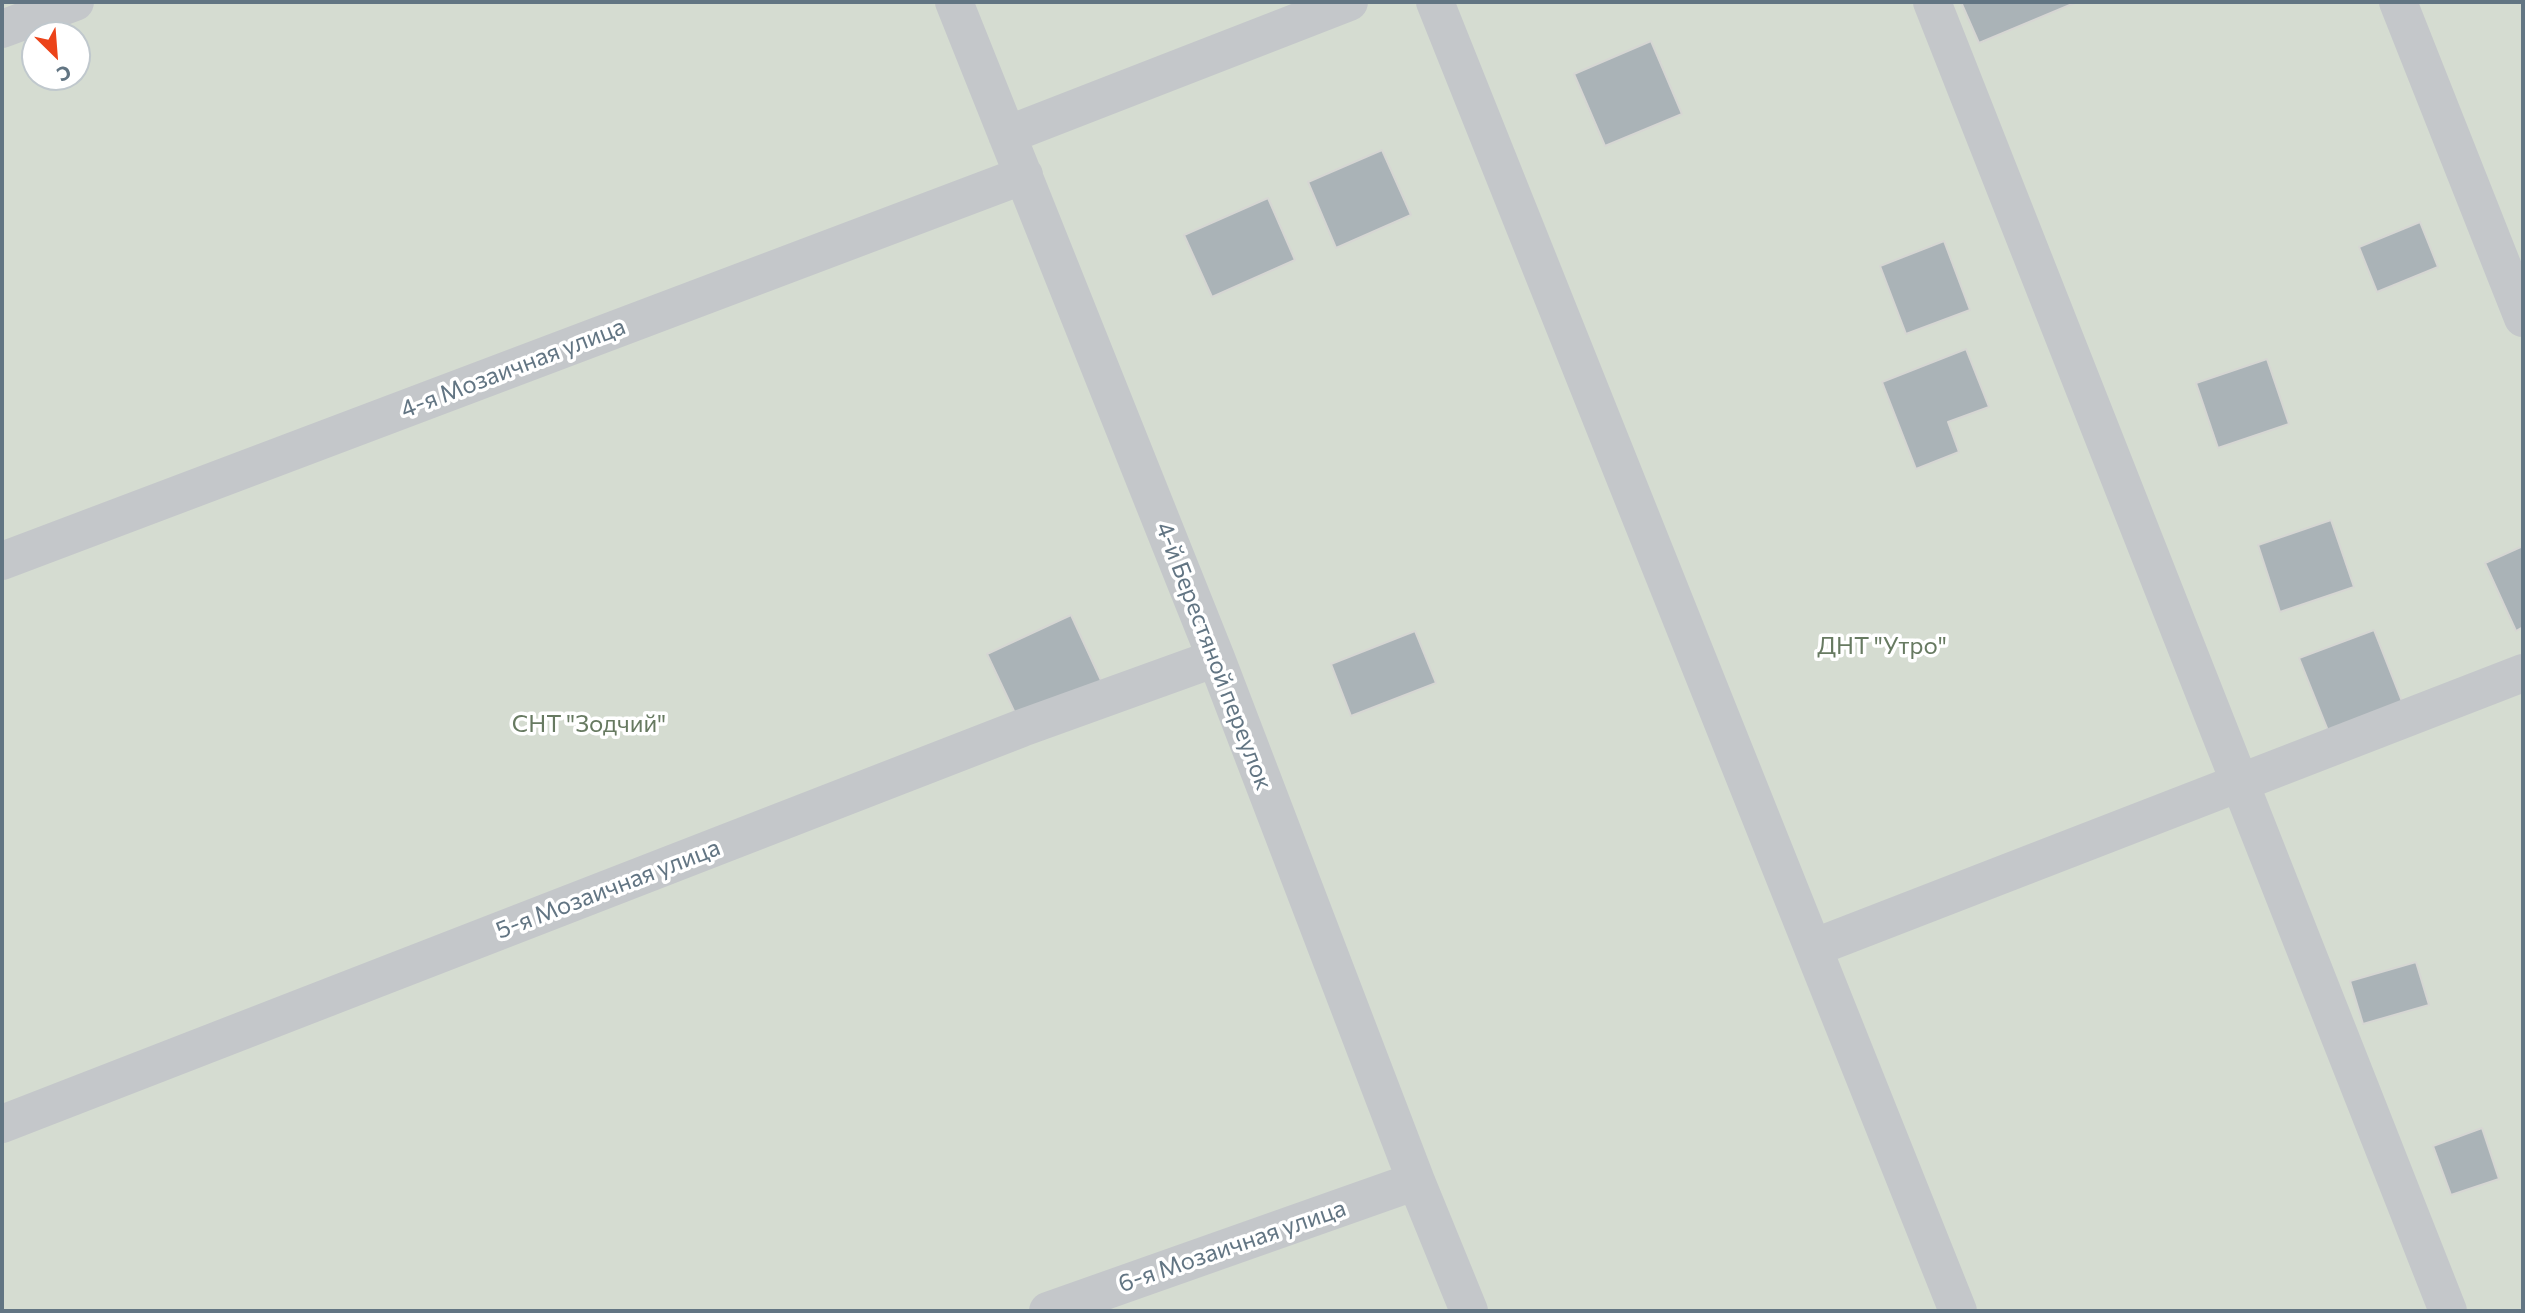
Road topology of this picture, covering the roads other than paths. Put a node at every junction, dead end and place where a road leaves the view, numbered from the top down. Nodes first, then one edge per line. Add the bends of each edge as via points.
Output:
1 (75, 2) edge
2 (954, 2) edge
3 (1349, 2) edge
4 (1436, 2) edge
5 (1932, 2) edge
6 (2398, 2) edge
7 (2, 29) edge
8 (1007, 135) junction
9 (1024, 175) junction
10 (2523, 318) edge
11 (2, 561) edge
12 (1216, 659) junction
13 (2523, 673) edge
14 (2239, 783) junction
15 (1813, 948) junction
16 (2, 1124) edge
17 (1416, 1181) junction
18 (1048, 1311) edge
19 (1469, 1311) edge
20 (1958, 1311) edge
21 (2448, 1311) edge

1 - 7 lane
2 - 8 lane, 4-й Берестяной переулок
3 - 8 lane
4 - 15 lane
5 - 14 lane
6 - 10 lane
8 - 9 lane, 4-й Берестяной переулок
9 - 11 lane, 4-я Мозаичная улица
9 - 12 lane, 4-й Берестяной переулок
12 - 16 lane, 5-я Мозаичная улица via 1009,733
12 - 17 lane, 4-й Берестяной переулок
13 - 14 lane
14 - 15 lane
14 - 21 lane
15 - 20 lane
17 - 18 lane, 6-я Мозаичная улица
17 - 19 lane, 4-й Берестяной переулок

